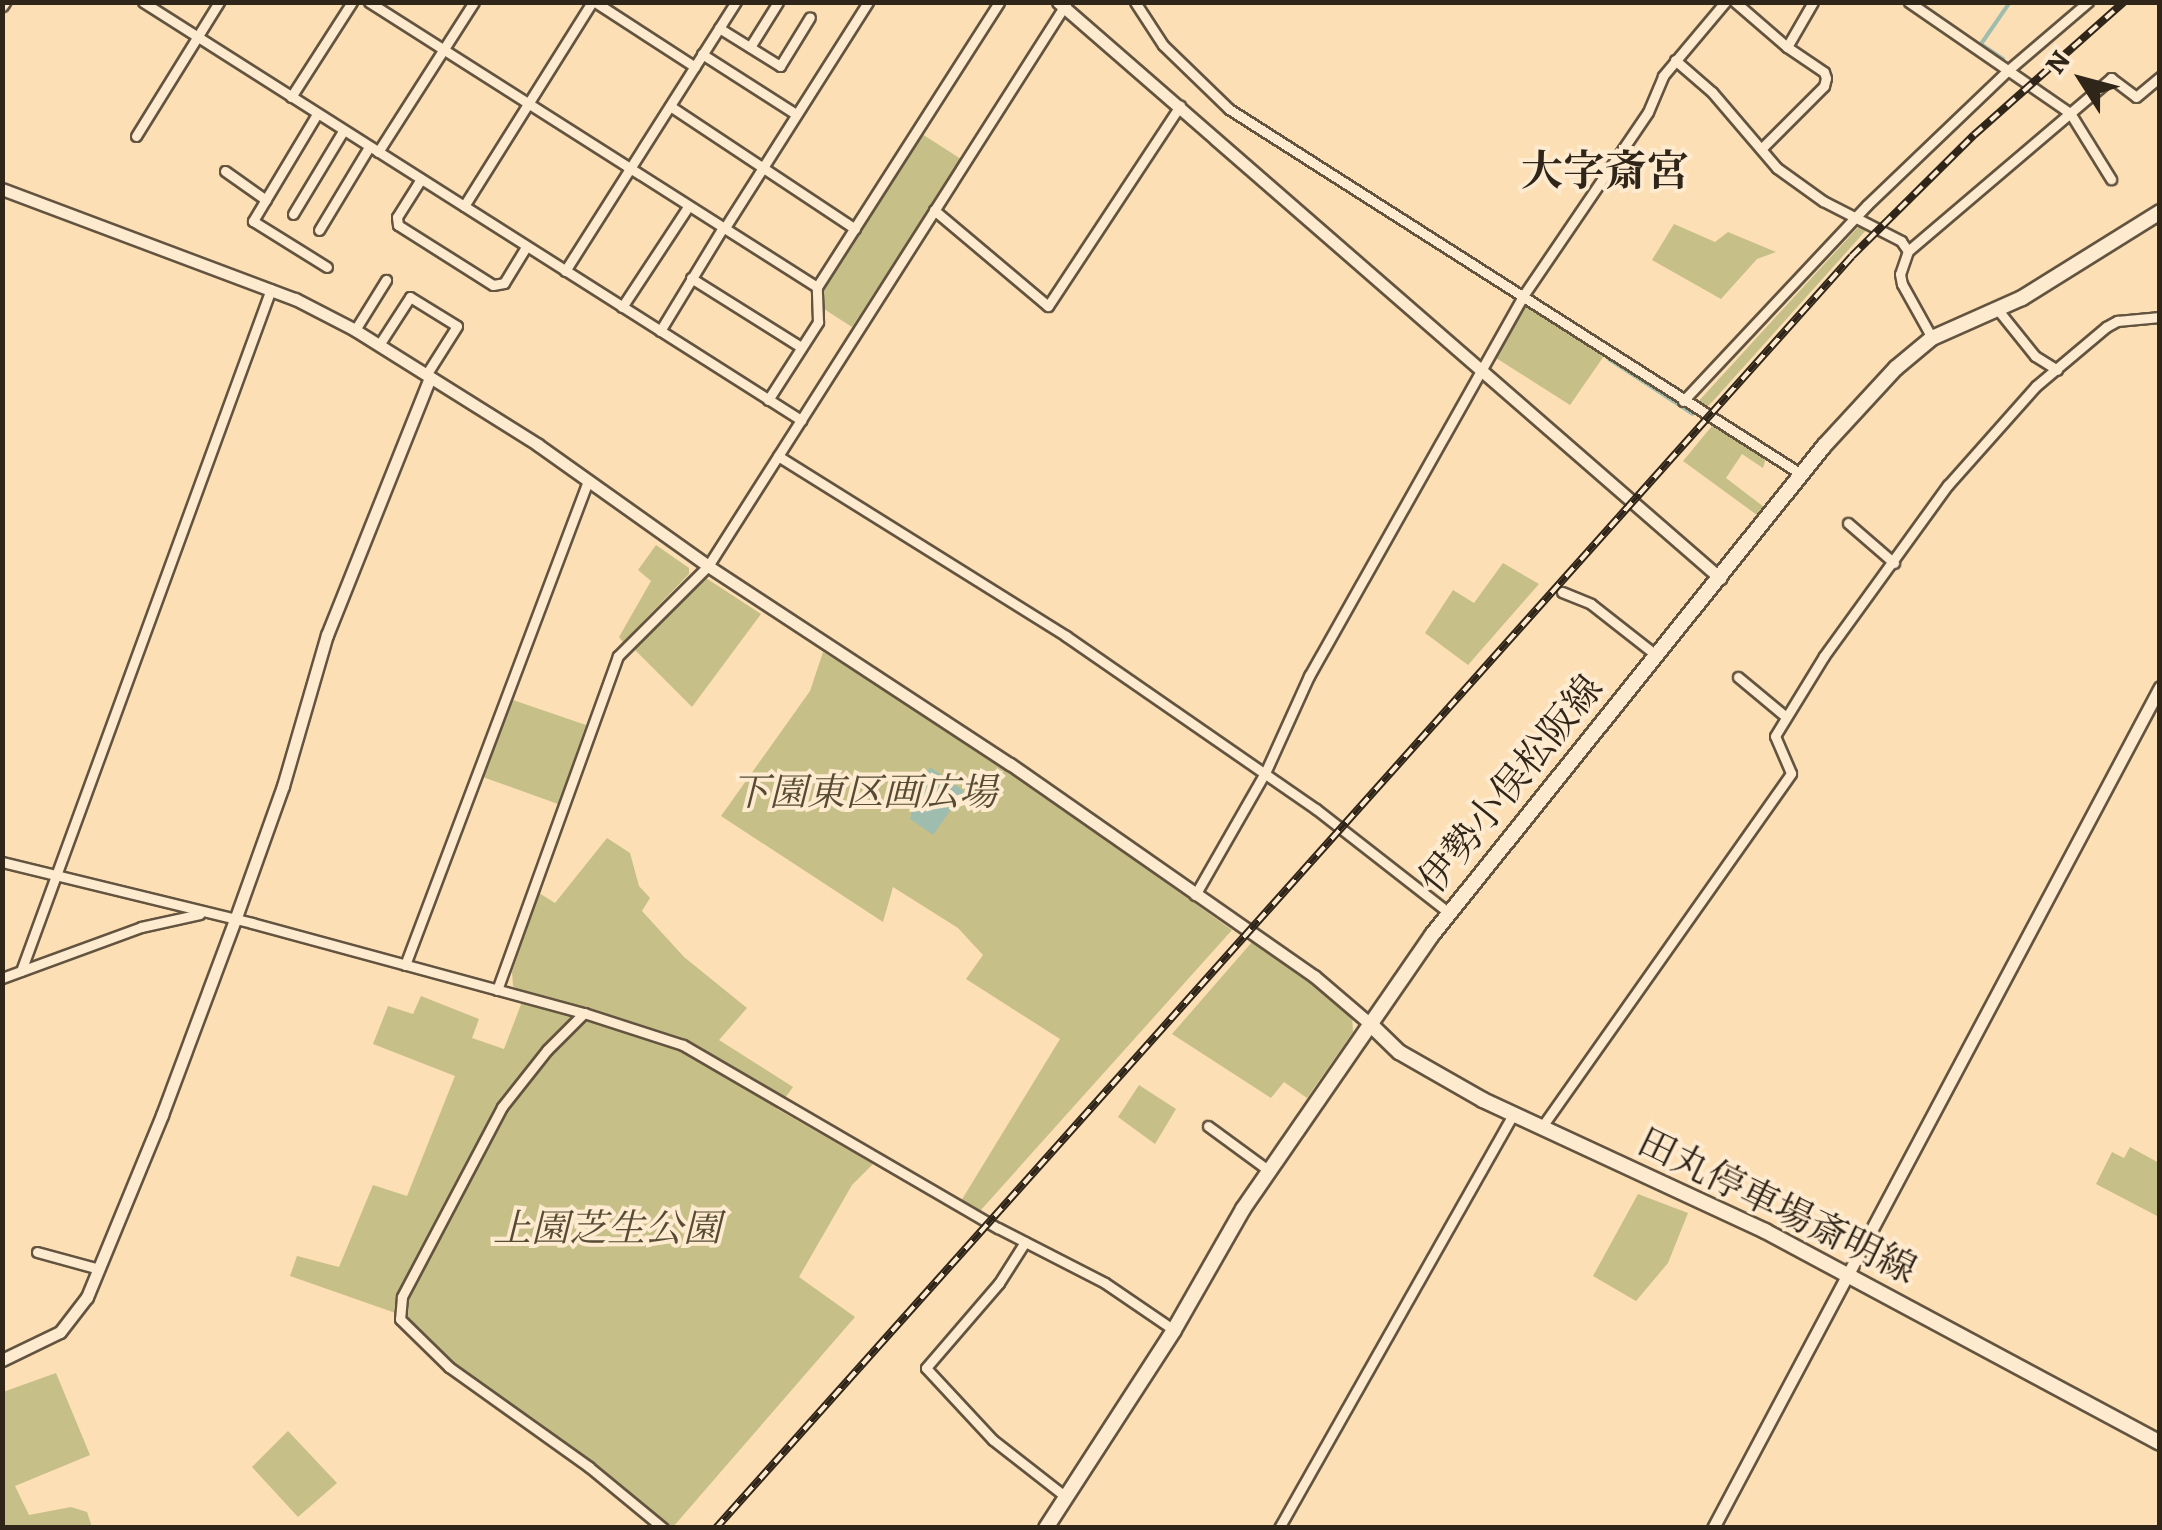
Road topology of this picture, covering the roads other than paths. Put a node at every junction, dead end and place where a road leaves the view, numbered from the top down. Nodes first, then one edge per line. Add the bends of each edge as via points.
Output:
1 (144, 2) edge
2 (220, 2) edge
3 (352, 2) edge
4 (368, 2) edge
5 (474, 2) edge
6 (593, 2) edge
7 (618, 2) edge
8 (736, 2) edge
9 (778, 2) edge
10 (868, 2) edge
11 (999, 2) edge
12 (1135, 2) edge
13 (1724, 2) edge
14 (1736, 2) edge
15 (1813, 2) edge
16 (1909, 2) edge
17 (2088, 2) edge
18 (1063, 4) edge
19 (612, 12) junction
20 (810, 18) dead end
21 (719, 28) junction
22 (198, 37) junction
23 (750, 47) junction
24 (1787, 47) junction
25 (443, 50) junction
26 (702, 54) junction
27 (1676, 60) junction
28 (695, 67) junction
29 (2006, 72) junction
30 (2160, 77) edge
31 (292, 98) junction
32 (530, 104) junction
33 (670, 106) junction
34 (1180, 106) junction
35 (2070, 113) junction
36 (317, 114) junction
37 (796, 114) junction
38 (343, 131) junction
39 (136, 136) dead end
40 (373, 149) junction
41 (1761, 149) junction
42 (762, 169) junction
43 (630, 170) junction
44 (224, 171) dead end
45 (421, 179) junction
46 (2111, 179) dead end
47 (2, 189) edge
48 (266, 200) junction
49 (464, 206) junction
50 (688, 207) junction
51 (934, 210) junction
52 (2160, 212) edge
53 (293, 214) dead end
54 (1859, 216) junction
55 (723, 229) junction
56 (855, 229) junction
57 (319, 230) dead end
58 (526, 247) junction
59 (1908, 251) junction
60 (327, 266) dead end
61 (565, 271) junction
62 (692, 278) junction
63 (386, 280) dead end
64 (817, 288) junction
65 (271, 289) junction
66 (1524, 296) junction
67 (622, 307) junction
68 (1998, 310) junction
69 (2160, 317) edge
70 (355, 330) junction
71 (660, 331) junction
72 (1932, 338) junction
73 (380, 346) junction
74 (802, 348) junction
75 (1480, 369) junction
76 (2057, 370) junction
77 (428, 377) junction
78 (768, 400) junction
79 (1683, 401) junction
80 (801, 420) junction
81 (778, 456) junction
82 (1801, 474) junction
83 (588, 480) junction
84 (1848, 523) dead end
85 (1894, 564) junction
86 (708, 566) junction
87 (1720, 578) junction
88 (1562, 592) dead end
89 (1656, 655) junction
90 (1738, 677) dead end
91 (2160, 687) edge
92 (1786, 716) junction
93 (1265, 773) junction
94 (2, 862) edge
95 (54, 876) junction
96 (1195, 895) junction
97 (202, 913) junction
98 (1449, 913) junction
99 (235, 920) junction
100 (405, 965) junction
101 (22, 971) junction
102 (2, 978) edge
103 (497, 990) junction
104 (584, 1012) junction
105 (1369, 1023) junction
106 (1513, 1115) junction
107 (1208, 1126) dead end
108 (1541, 1128) junction
109 (1268, 1170) junction
110 (1025, 1242) junction
111 (37, 1252) dead end
112 (98, 1269) junction
113 (1848, 1273) junction
114 (1174, 1330) junction
115 (2, 1360) edge
116 (2160, 1443) edge
117 (1066, 1497) junction
118 (663, 1528) edge
119 (1046, 1528) edge
120 (1278, 1528) edge
121 (1713, 1528) edge

1 - 22 street
2 - 22 street
3 - 31 street
4 - 25 street
5 - 25 street
6 - 19 street
6 - 32 street
7 - 19 street
8 - 21 street
9 - 23 street
10 - 37 street
11 - 56 street
12 - 66 street via 1163,45 1223,105
13 - 27 street
14 - 24 street
15 - 24 street
16 - 29 street
17 - 29 street
18 - 34 street
18 - 51 street
19 - 28 street
20 - 23 street via 780,66
21 - 23 street
21 - 26 street
22 - 31 street
22 - 39 street
24 - 41 street via 1824,72 1824,86
25 - 32 street
25 - 40 street
26 - 28 street
26 - 37 street
27 - 41 street
27 - 66 street
28 - 33 street
29 - 35 street
29 - 54 street
30 - 35 street via 2136,97 2111,78
31 - 36 street
32 - 43 street
32 - 49 street
33 - 42 street
33 - 43 street
34 - 51 street via 1048,306
34 - 75 street
35 - 46 street
35 - 59 street
36 - 38 street
36 - 48 street
37 - 42 street
38 - 40 street
38 - 53 street
40 - 45 street
40 - 57 street
41 - 54 street via 1823,201
42 - 55 street
42 - 56 street
43 - 50 street
43 - 61 street
44 - 48 street
45 - 49 street
45 - 58 street via 398,225 493,286 504,282
47 - 65 street
48 - 60 street via 253,221
49 - 58 street
50 - 55 street
50 - 67 street
51 - 80 street
52 - 68 main road, 伊勢小俣松阪線
54 - 59 street
54 - 79 street
55 - 62 street
55 - 64 street
56 - 64 street
58 - 61 street
59 - 72 street via 1902,284
61 - 67 street
62 - 71 street
62 - 74 street
63 - 70 street
64 - 74 street via 818,322
65 - 70 street
65 - 95 street
66 - 75 street
66 - 79 street
67 - 71 street
68 - 72 main road, 伊勢小俣松阪線
68 - 76 street via 2016,338
69 - 76 street via 2106,326
70 - 73 street
71 - 78 street
72 - 82 main road, 伊勢小俣松阪線 via 1862,402
73 - 77 street
73 - 77 street via 410,297 457,326
74 - 78 street
75 - 87 street
75 - 93 street via 1309,676
76 - 85 street via 1958,473
77 - 83 street
77 - 99 street via 327,635
78 - 80 street
79 - 82 street
80 - 81 street
81 - 86 street
81 - 93 street via 1066,636
82 - 87 main road, 伊勢小俣松阪線
83 - 86 street
83 - 100 street
84 - 85 street
85 - 92 street
86 - 96 street
86 - 103 street via 618,656
87 - 89 main road, 伊勢小俣松阪線
88 - 89 street via 1591,604
89 - 98 main road, 伊勢小俣松阪線
90 - 92 street
91 - 113 street
92 - 108 street via 1775,736 1791,773
93 - 96 street
93 - 98 street
94 - 95 street
95 - 97 street
95 - 101 street
96 - 105 street via 1323,982
97 - 99 street
97 - 101 street
98 - 105 main road, 伊勢小俣松阪線
99 - 100 street
99 - 112 street
100 - 103 street
101 - 102 street
103 - 104 street
104 - 110 street via 708,1056
104 - 118 street via 502,1107 402,1296 400,1319 474,1386
105 - 106 main road, 田丸停車場斎明線 via 1399,1052
105 - 109 main road, 伊勢小俣松阪線
106 - 108 main road, 田丸停車場斎明線
106 - 120 street
107 - 109 street
108 - 113 main road, 田丸停車場斎明線
109 - 114 main road, 伊勢小俣松阪線
110 - 114 street via 1105,1283
110 - 117 street via 926,1368 993,1440
111 - 112 street
112 - 115 street via 68,1324
113 - 116 main road, 田丸停車場斎明線
113 - 121 street
114 - 117 main road, 伊勢小俣松阪線
117 - 119 main road, 伊勢小俣松阪線

